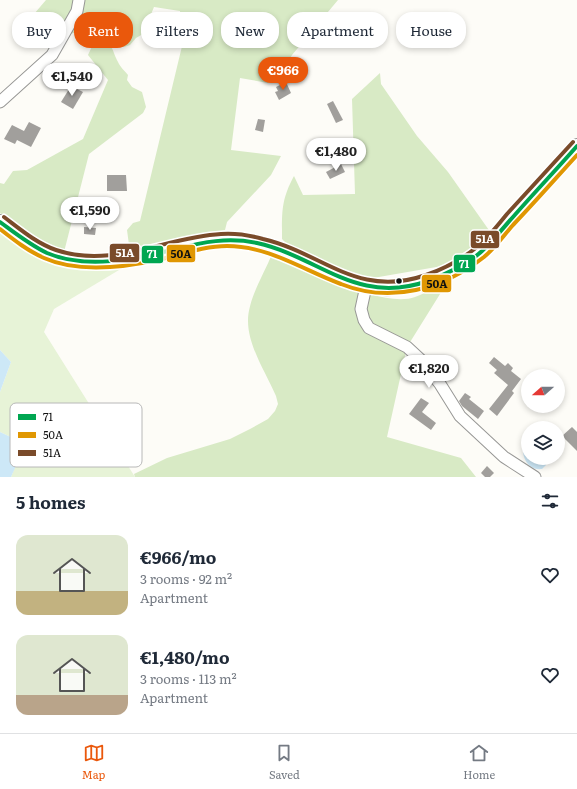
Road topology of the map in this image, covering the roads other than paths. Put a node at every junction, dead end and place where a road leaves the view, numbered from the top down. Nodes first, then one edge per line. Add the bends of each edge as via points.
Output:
1 (78, 0) edge
2 (0, 102) edge
3 (577, 146) edge
4 (0, 222) edge
5 (366, 286) junction
6 (535, 477) edge

1 - 2 street via 77,11 52,55
3 - 5 street via 496,237 466,263 431,281 385,288
4 - 5 street via 44,252 62,258 103,261 222,240 260,243
5 - 6 street via 361,309 369,328 407,347 440,384 460,416 504,457

